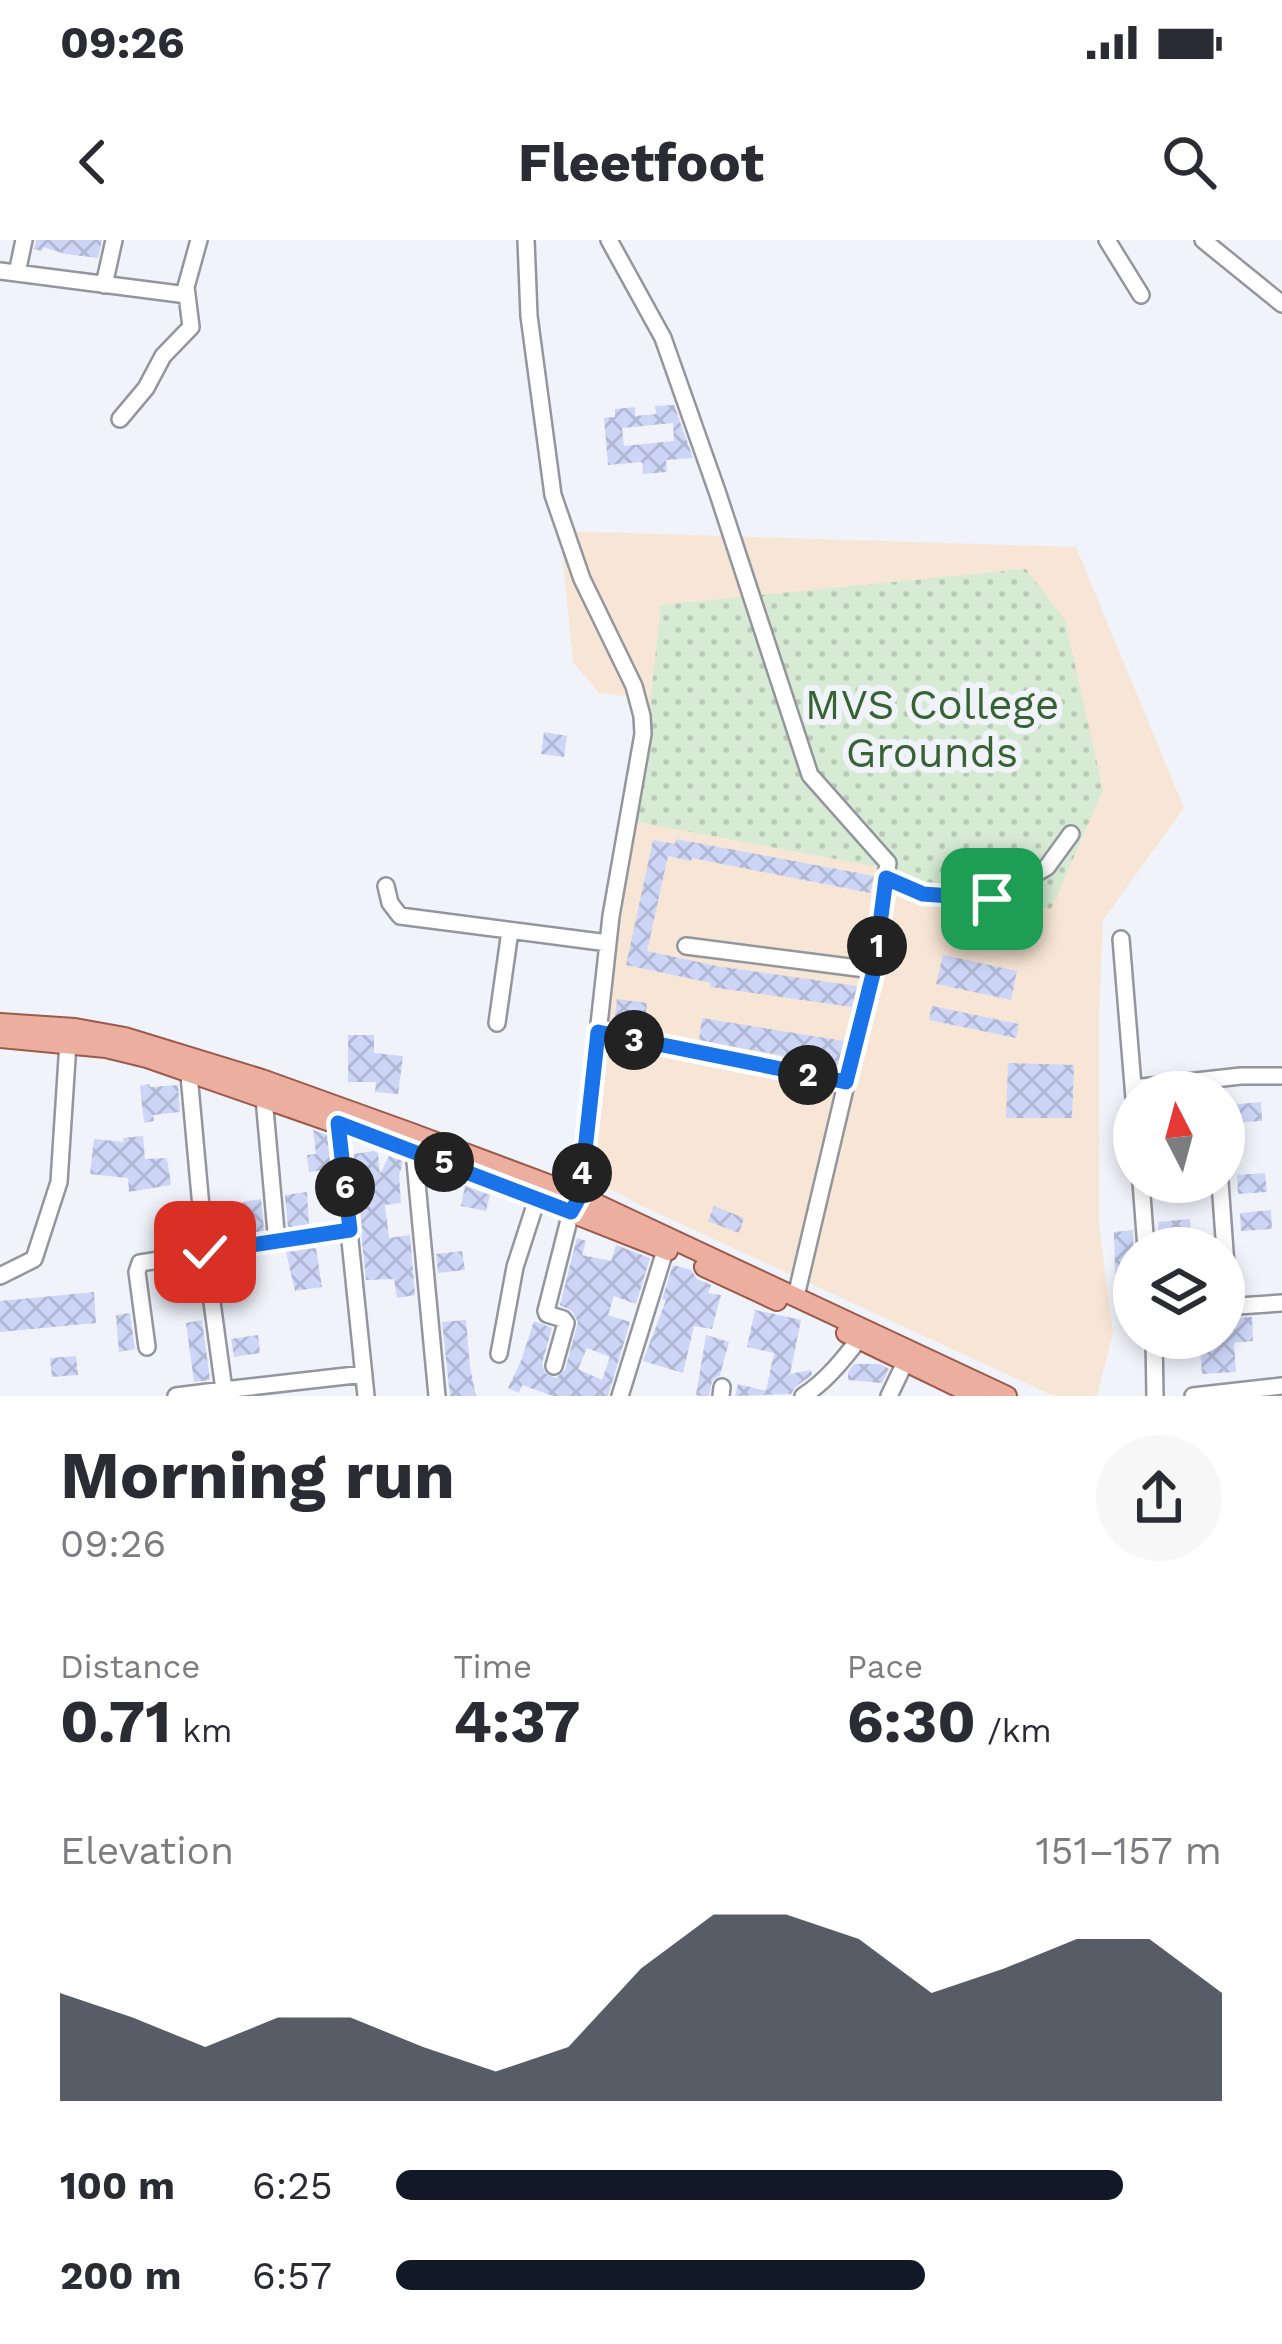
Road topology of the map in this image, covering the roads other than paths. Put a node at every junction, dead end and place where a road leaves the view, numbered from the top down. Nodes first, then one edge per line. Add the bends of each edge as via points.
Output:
1 (24, 240) edge
2 (114, 240) edge
3 (200, 240) edge
4 (526, 240) edge
5 (609, 240) edge
6 (1107, 240) edge
7 (1203, 240) edge
8 (8, 272) edge
9 (104, 285) junction
10 (187, 295) junction
11 (1141, 295) dead end
12 (1282, 304) edge
13 (120, 419) dead end
14 (1071, 834) dead end
15 (886, 878) junction
16 (386, 886) dead end
17 (510, 931) junction
18 (1121, 939) dead end
19 (608, 943) junction
20 (686, 946) dead end
21 (874, 970) junction
22 (0, 1023) edge
23 (497, 1023) dead end
24 (598, 1032) junction
25 (72, 1036) junction
26 (0, 1038) edge
27 (188, 1064) junction
28 (1132, 1071) edge
29 (1282, 1076) edge
30 (1245, 1081) edge
31 (846, 1082) junction
32 (265, 1098) junction
33 (337, 1114) junction
34 (414, 1151) junction
35 (537, 1198) junction
36 (575, 1204) junction
37 (350, 1230) junction
38 (277, 1243) junction
39 (667, 1244) junction
40 (205, 1252) junction
41 (0, 1276) edge
42 (796, 1296) junction
43 (1282, 1303) edge
44 (1245, 1306) edge
45 (863, 1334) junction
46 (146, 1347) dead end
47 (499, 1354) dead end
48 (908, 1356) junction
49 (1154, 1359) edge
50 (554, 1366) dead end
51 (364, 1374) junction
52 (953, 1385) edge
53 (1282, 1386) edge
54 (299, 1389) edge
55 (224, 1393) edge
56 (176, 1396) edge
57 (367, 1396) edge
58 (437, 1396) edge
59 (620, 1396) edge
60 (803, 1396) edge
61 (889, 1396) edge
62 (976, 1396) edge
63 (1007, 1396) edge
64 (1155, 1396) edge
65 (1192, 1396) edge

1 - 8 street
2 - 9 street
3 - 10 street
4 - 19 street via 553,495 642,716
5 - 15 street via 663,338 810,776 888,863
6 - 11 street
7 - 12 street
8 - 9 street
9 - 10 street
10 - 13 street via 190,327
14 - 15 street via 1047,868 992,899 923,894
15 - 21 street
16 - 17 street via 400,916
17 - 19 street
17 - 23 street
18 - 28 street
19 - 24 street
20 - 21 street
21 - 31 street
22 - 25 main road
24 - 31 street
24 - 36 street
25 - 26 main road
25 - 27 main road
25 - 41 street via 59,1182 34,1259
27 - 32 main road
27 - 33 main road
27 - 40 street
29 - 30 street
31 - 42 street
32 - 33 main road
32 - 38 street
33 - 34 main road
33 - 36 main road
33 - 37 street
34 - 35 main road
34 - 58 street
35 - 36 main road
35 - 47 street via 514,1267
36 - 39 main road
36 - 50 street via 547,1311 566,1323
37 - 38 street
37 - 51 street
38 - 40 street
39 - 42 main road
39 - 45 main road
39 - 59 street
40 - 46 street via 140,1263
40 - 55 street
42 - 45 main road
43 - 44 street
45 - 48 main road
45 - 60 street
48 - 52 main road
48 - 61 street
49 - 64 street
51 - 54 street
51 - 57 street
52 - 62 main road
52 - 63 main road
53 - 65 street
54 - 55 street
55 - 56 street

